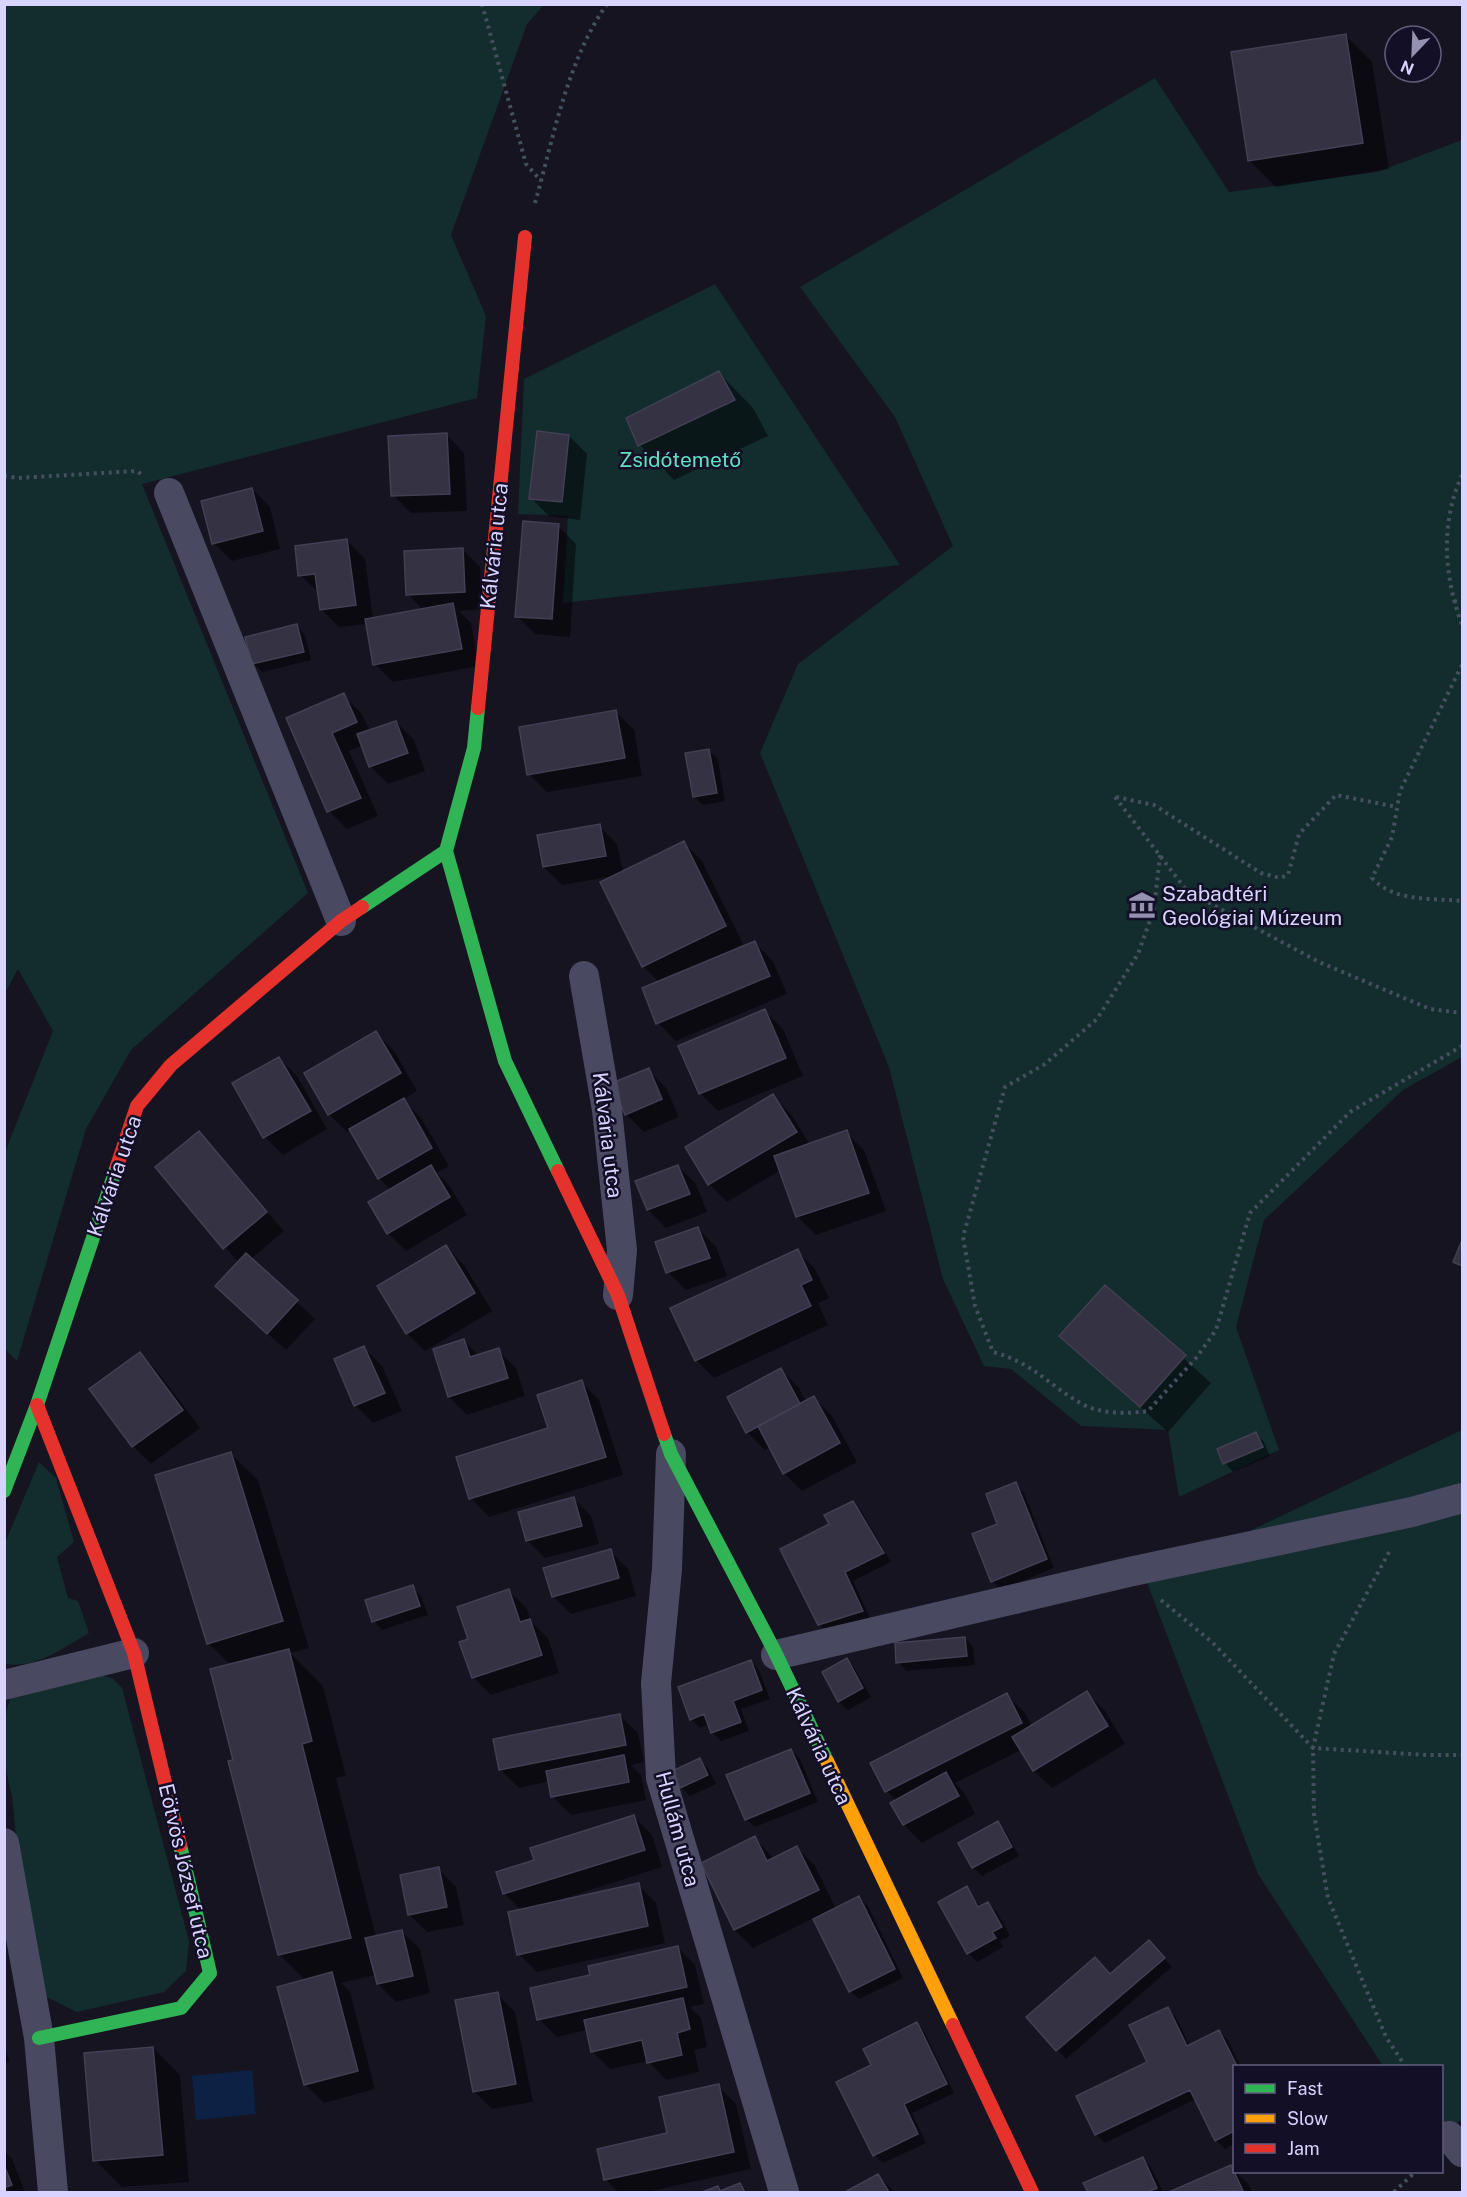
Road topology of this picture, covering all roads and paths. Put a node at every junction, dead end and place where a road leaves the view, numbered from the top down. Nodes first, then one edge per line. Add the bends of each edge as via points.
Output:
1 (482, 4) edge
2 (607, 4) edge
3 (541, 182) junction
4 (525, 237) joint
5 (1462, 475) edge
6 (4, 476) edge
7 (169, 494) joint
8 (1454, 601) junction
9 (1462, 603) edge
10 (1462, 625) edge
11 (1462, 665) edge
12 (1397, 807) junction
13 (446, 851) junction
14 (1160, 855) junction
15 (1462, 901) edge
16 (341, 921) junction
17 (584, 976) dead end
18 (1462, 1013) edge
19 (1462, 1046) edge
20 (618, 1295) junction
21 (37, 1405) junction
22 (671, 1454) junction
23 (4, 1491) edge
24 (1462, 1498) edge
25 (1412, 1512) junction
26 (1129, 1572) junction
27 (134, 1653) junction
28 (776, 1655) junction
29 (4, 1685) edge
30 (1314, 1748) junction
31 (1462, 1755) edge
32 (4, 1843) edge
33 (39, 2038) junction
34 (1404, 2065) edge
35 (1414, 2173) edge
36 (54, 2193) edge
37 (784, 2193) edge
38 (1032, 2193) edge
39 (1394, 2193) edge

1 - 3 path via 526,164
2 - 3 path via 593,24 564,97
3 - 4 path
4 - 13 street, Kálvária utca via 474,747
5 - 8 path via 1448,524 1447,565
6 - 7 path via 137,471
7 - 16 street
8 - 9 path
8 - 10 path
11 - 12 path via 1400,790
12 - 14 path via 1336,795 1299,834 1291,868 1280,878 1261,873 1154,804 1115,797
12 - 15 path via 1392,837 1372,878 1382,889 1399,896
13 - 16 street, Kálvária utca
13 - 20 street, Kálvária utca via 505,1062
14 - 18 path via 1187,891 1319,962 1430,1009
14 - 19 path via 1154,909 1138,954 1097,1019 1045,1064 1005,1087 963,1237 975,1306 993,1352 1017,1359 1086,1406 1126,1414 1148,1411 1216,1330 1250,1213 1350,1112
16 - 21 street, Kálvária utca via 171,1065 136,1107
17 - 20 street, Kálvária utca via 607,1110 621,1238
20 - 22 street, Kálvária utca
21 - 23 street
21 - 27 street, Eötvös József utca
22 - 28 street, Kálvária utca
22 - 37 street, Hullám utca via 667,1569 656,1683 661,1778
24 - 25 street
25 - 26 street
25 - 30 path via 1334,1654
26 - 28 street
26 - 30 path via 1213,1643
27 - 29 street
27 - 33 street, Eötvös József utca via 210,1973 181,2008
28 - 38 street, Kálvária utca
30 - 31 path
30 - 34 path via 1314,1814 1328,1898 1386,2037
32 - 33 street
33 - 36 street
35 - 39 path

